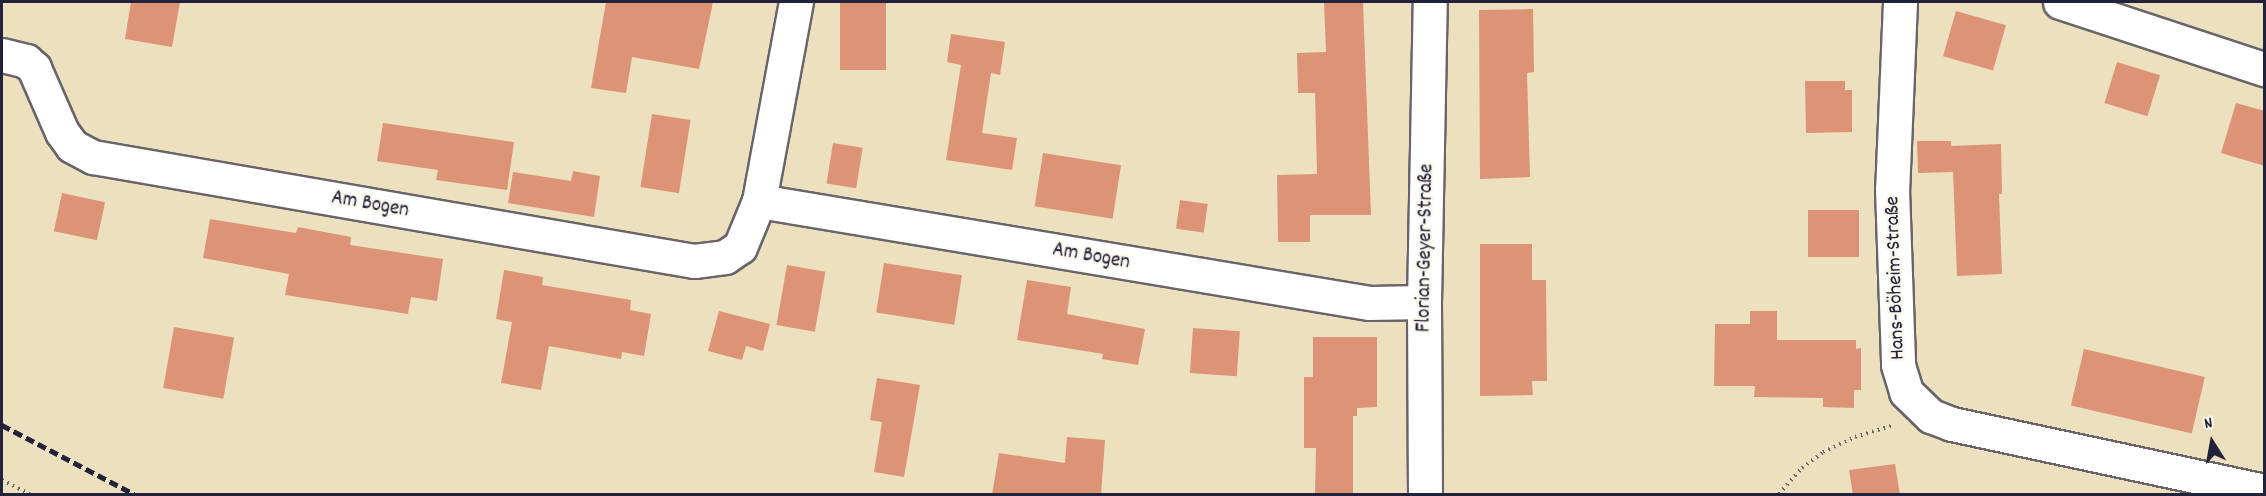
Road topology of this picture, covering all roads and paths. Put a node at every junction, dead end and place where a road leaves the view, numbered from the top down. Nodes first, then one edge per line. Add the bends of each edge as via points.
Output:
1 (796, 2) edge
2 (1430, 2) edge
3 (1900, 2) edge
4 (2060, 2) edge
5 (2, 55) edge
6 (2265, 69) edge
7 (759, 201) junction
8 (1424, 302) junction
9 (1918, 405) junction
10 (2, 480) edge
11 (2265, 491) edge
12 (30, 495) edge
13 (1425, 495) edge
14 (1779, 495) edge

1 - 7 street, Am Bogen
2 - 8 street, Florian-Geyer-Straße
3 - 9 street, Hans-Böheim-Straße via 1892,189 1898,365 1906,392
4 - 6 street
5 - 7 street, Am Bogen via 26,61 34,68 62,132 72,146 93,157 693,261 713,261 740,247
7 - 8 street, Am Bogen via 1369,303
8 - 13 street, Florian-Geyer-Straße
9 - 11 street, Hans-Böheim-Straße via 1931,416 1952,424
9 - 14 path via 1892,427 1855,437 1823,452 1802,468
10 - 12 path

